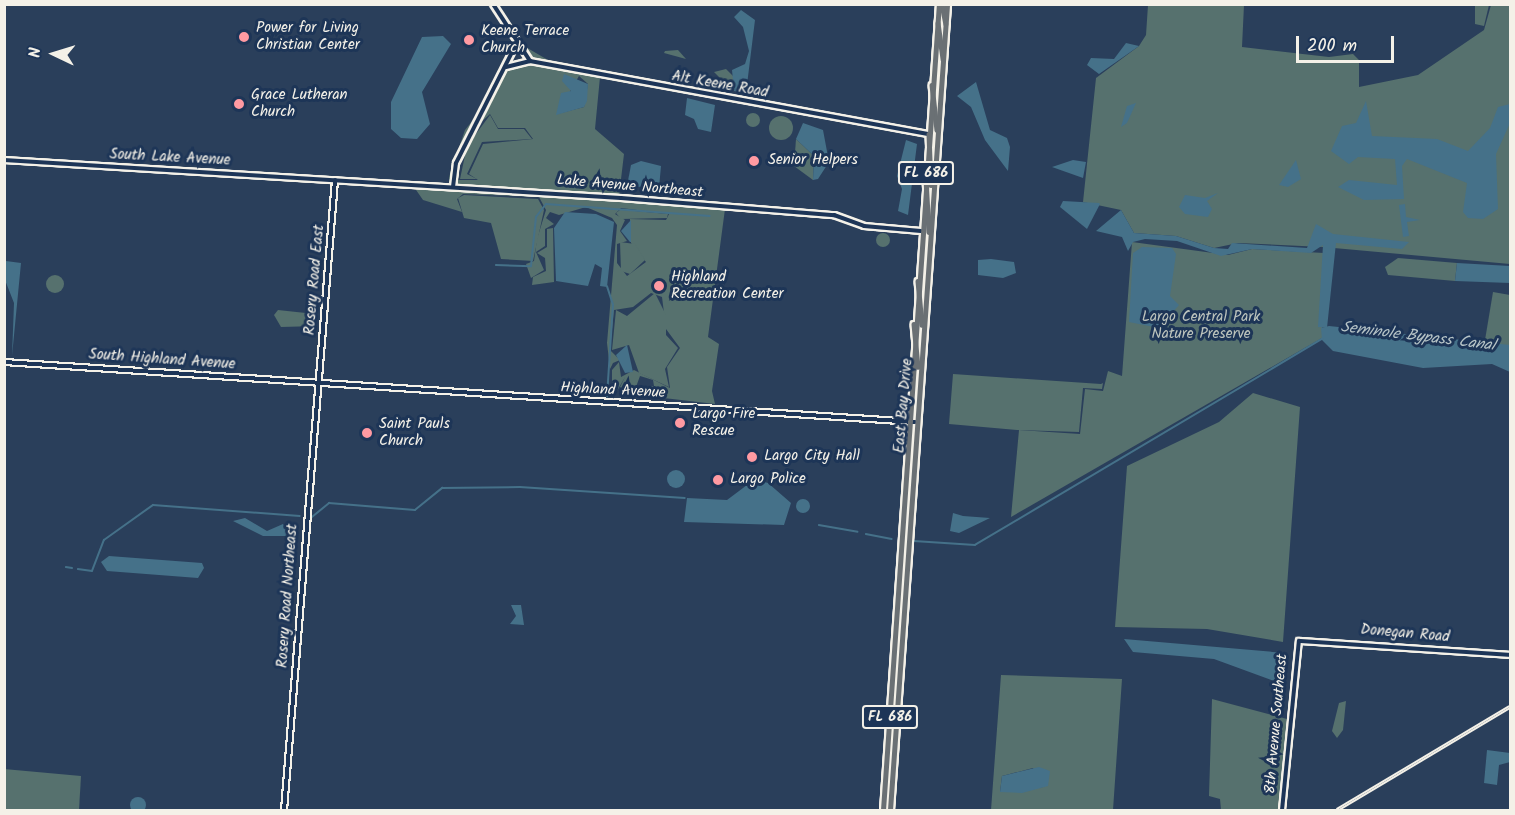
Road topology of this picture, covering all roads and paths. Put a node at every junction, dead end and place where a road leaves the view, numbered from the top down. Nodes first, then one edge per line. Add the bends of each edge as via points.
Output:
1 (493, 4) edge
2 (940, 4) edge
3 (947, 4) edge
4 (937, 23) junction
5 (946, 24) junction
6 (515, 45) junction
7 (943, 60) junction
8 (530, 61) junction
9 (503, 70) junction
10 (932, 85) junction
11 (937, 130) junction
12 (928, 134) junction
13 (4, 160) edge
14 (925, 178) junction
15 (335, 180) junction
16 (453, 187) junction
17 (933, 187) junction
18 (921, 231) junction
19 (930, 232) junction
20 (917, 280) junction
21 (914, 324) junction
22 (922, 325) junction
23 (4, 362) edge
24 (919, 369) junction
25 (318, 383) junction
26 (906, 423) junction
27 (914, 424) junction
28 (1299, 641) joint
29 (1510, 655) edge
30 (284, 810) edge
31 (883, 810) edge
32 (890, 810) edge
33 (1282, 810) edge

1 - 6 street
2 - 4 main road, East Bay Drive / FL 686
2 - 5 main road
3 - 5 main road, East Bay Drive / FL 686
4 - 7 main road
4 - 10 main road, East Bay Drive / FL 686
5 - 7 main road, East Bay Drive / FL 686
6 - 8 street
6 - 9 street
7 - 11 main road, East Bay Drive / FL 686
8 - 9 street
8 - 12 street, Alt Keene Road
9 - 16 street via 456,164
10 - 11 main road
10 - 12 main road, East Bay Drive / FL 686
11 - 17 main road, East Bay Drive / FL 686
12 - 14 main road, East Bay Drive / FL 686
12 - 17 main road
13 - 15 street, South Lake Avenue
14 - 18 main road, East Bay Drive / FL 686
14 - 19 main road
15 - 16 street, Lake Avenue Northeast
15 - 25 street, Rosery Road East
16 - 18 street, Lake Avenue Northeast via 834,215 864,226
17 - 19 main road, East Bay Drive / FL 686
18 - 20 main road, East Bay Drive / FL 686
19 - 22 main road, East Bay Drive / FL 686
20 - 21 main road, East Bay Drive / FL 686
20 - 22 main road
21 - 24 main road
21 - 26 main road, East Bay Drive / FL 686
22 - 24 main road, East Bay Drive / FL 686
23 - 25 street, South Highland Avenue
24 - 27 main road, East Bay Drive / FL 686
25 - 26 street, Highland Avenue
25 - 30 street, Rosery Road Northeast
26 - 27 street, Highland Avenue
26 - 31 main road, East Bay Drive / FL 686
27 - 32 main road, East Bay Drive / FL 686 via 907,605
28 - 29 street, Donegan Road
28 - 33 street, 8th Avenue Southeast

